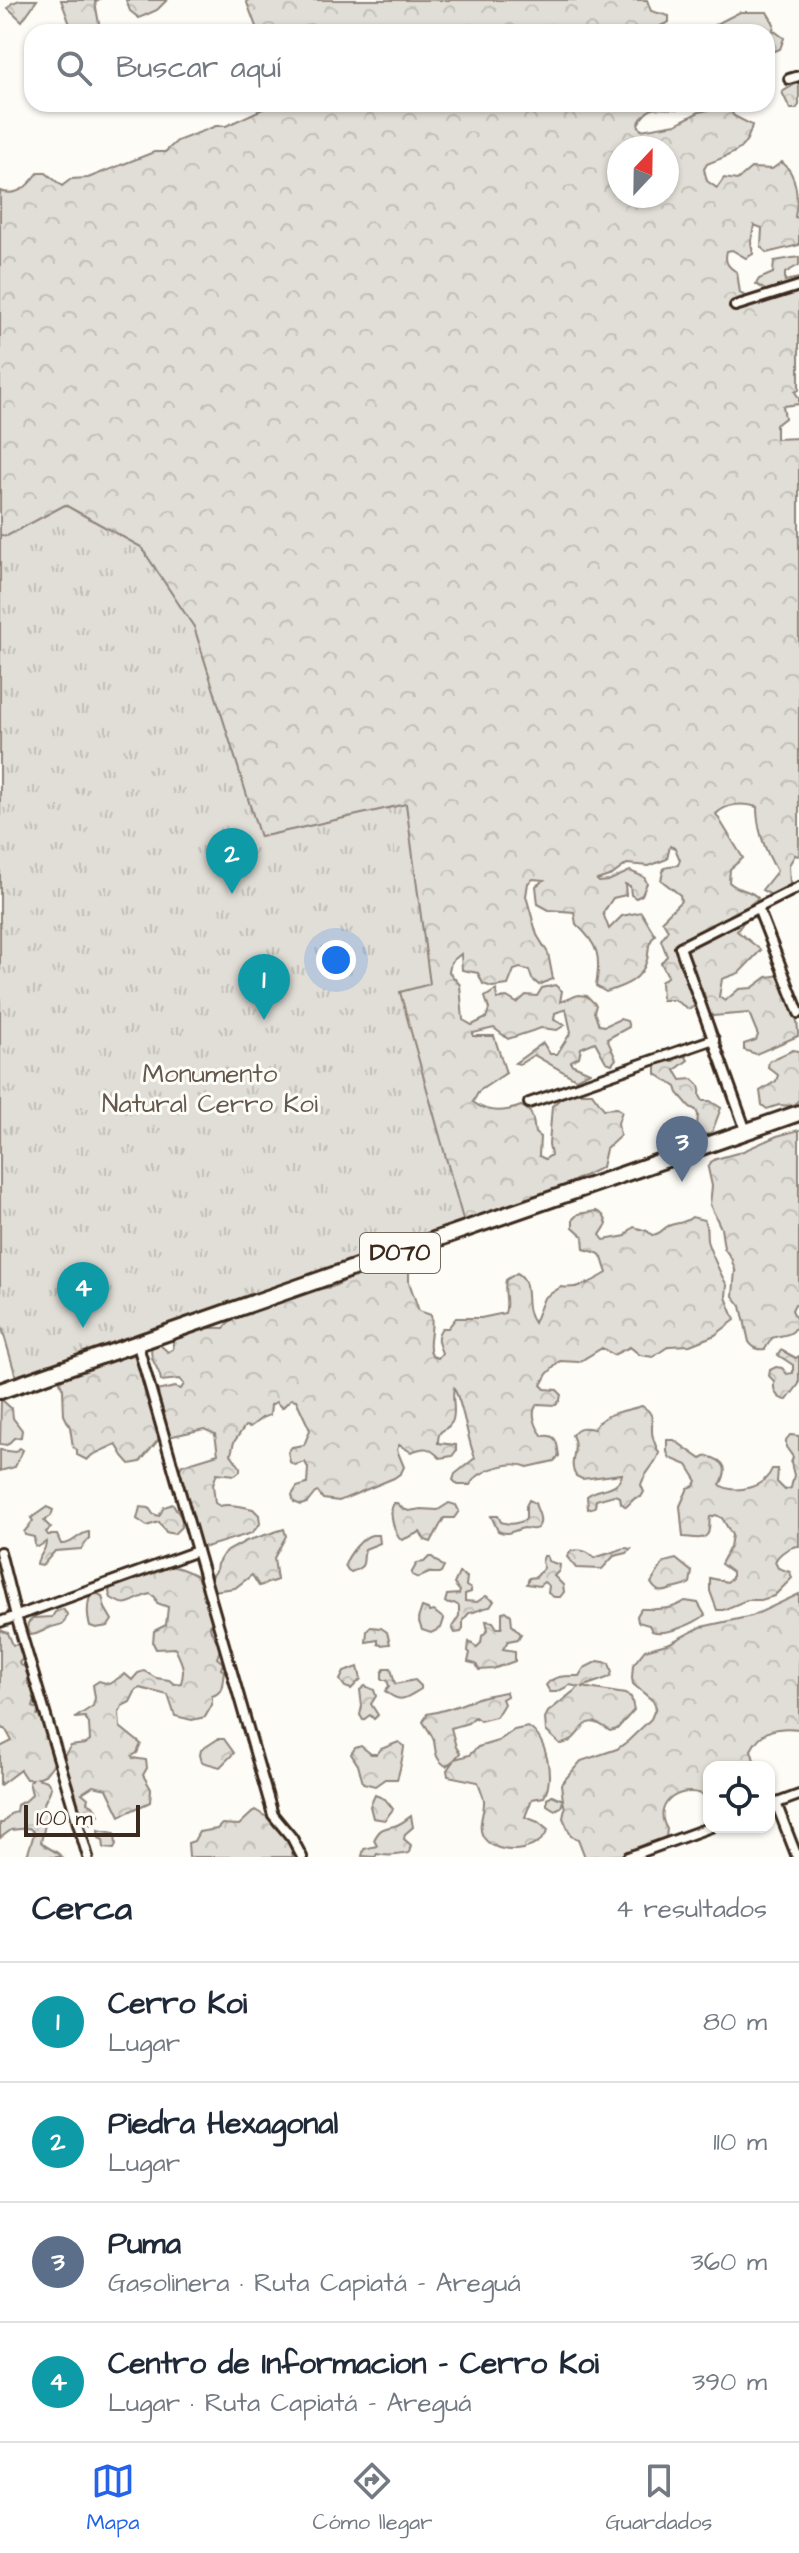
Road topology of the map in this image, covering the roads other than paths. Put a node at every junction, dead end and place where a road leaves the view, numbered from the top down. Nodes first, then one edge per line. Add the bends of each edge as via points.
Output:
1 (799, 76) edge
2 (789, 79) dead end
3 (799, 286) edge
4 (735, 306) dead end
5 (799, 887) edge
6 (758, 908) junction
7 (799, 1013) edge
8 (714, 1039) junction
9 (529, 1103) dead end
10 (799, 1113) edge
11 (746, 1131) junction
12 (137, 1341) junction
13 (0, 1391) edge
14 (197, 1551) junction
15 (0, 1552) edge
16 (16, 1616) junction
17 (0, 1622) edge
18 (799, 1795) edge
19 (775, 1804) edge
20 (775, 1809) edge
21 (703, 1830) edge
22 (88, 1857) edge
23 (302, 1857) edge
24 (628, 1857) edge
25 (797, 1857) edge

1 - 2 street
3 - 4 street
5 - 6 street
6 - 7 street
6 - 8 street via 680,947
8 - 9 street
8 - 11 street
10 - 11 main road, D070
11 - 12 main road, D070
12 - 13 main road, D070
12 - 14 street
14 - 16 street
14 - 23 street via 273,1815
15 - 16 street
16 - 17 street
16 - 22 street
18 - 19 street
20 - 25 street
21 - 24 street

